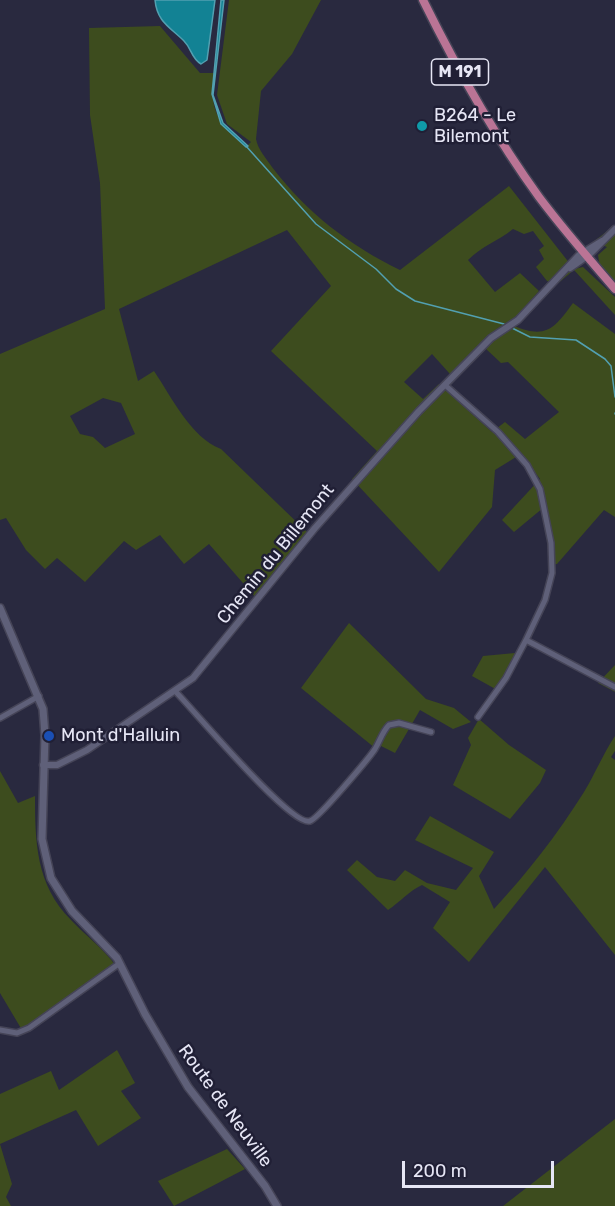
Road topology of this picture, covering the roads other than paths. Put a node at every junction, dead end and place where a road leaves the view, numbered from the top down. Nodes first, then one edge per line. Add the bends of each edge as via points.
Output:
1 (423, 0) edge
2 (615, 229) edge
3 (583, 256) junction
4 (615, 291) edge
5 (446, 385) junction
6 (0, 608) edge
7 (525, 640) junction
8 (615, 687) edge
9 (175, 691) junction
10 (39, 696) junction
11 (477, 717) dead end
12 (0, 718) edge
13 (431, 732) dead end
14 (43, 765) junction
15 (120, 963) junction
16 (0, 1030) edge
17 (277, 1206) edge

1 - 3 main road, M 191 via 480,107
2 - 3 street, Chemin du Billemont
3 - 4 main road, M 191
3 - 5 street, Chemin du Billemont via 518,320 487,341
5 - 7 street via 498,432 527,465 540,489 550,536 552,573 545,600
5 - 9 street, Chemin du Billemont via 353,484 202,668
6 - 10 main road, Route de Neuville
7 - 8 street
7 - 11 street via 506,678
9 - 13 street via 257,780 305,821 314,819 375,750 389,725 399,723
9 - 14 street, Chemin du Billemont via 87,750 57,765
10 - 12 street
10 - 14 main road, Route de Neuville via 45,728
14 - 15 main road, Route de Neuville via 38,834 43,867 64,907
15 - 16 street via 29,1028 15,1033
15 - 17 main road, Route de Neuville via 188,1087

